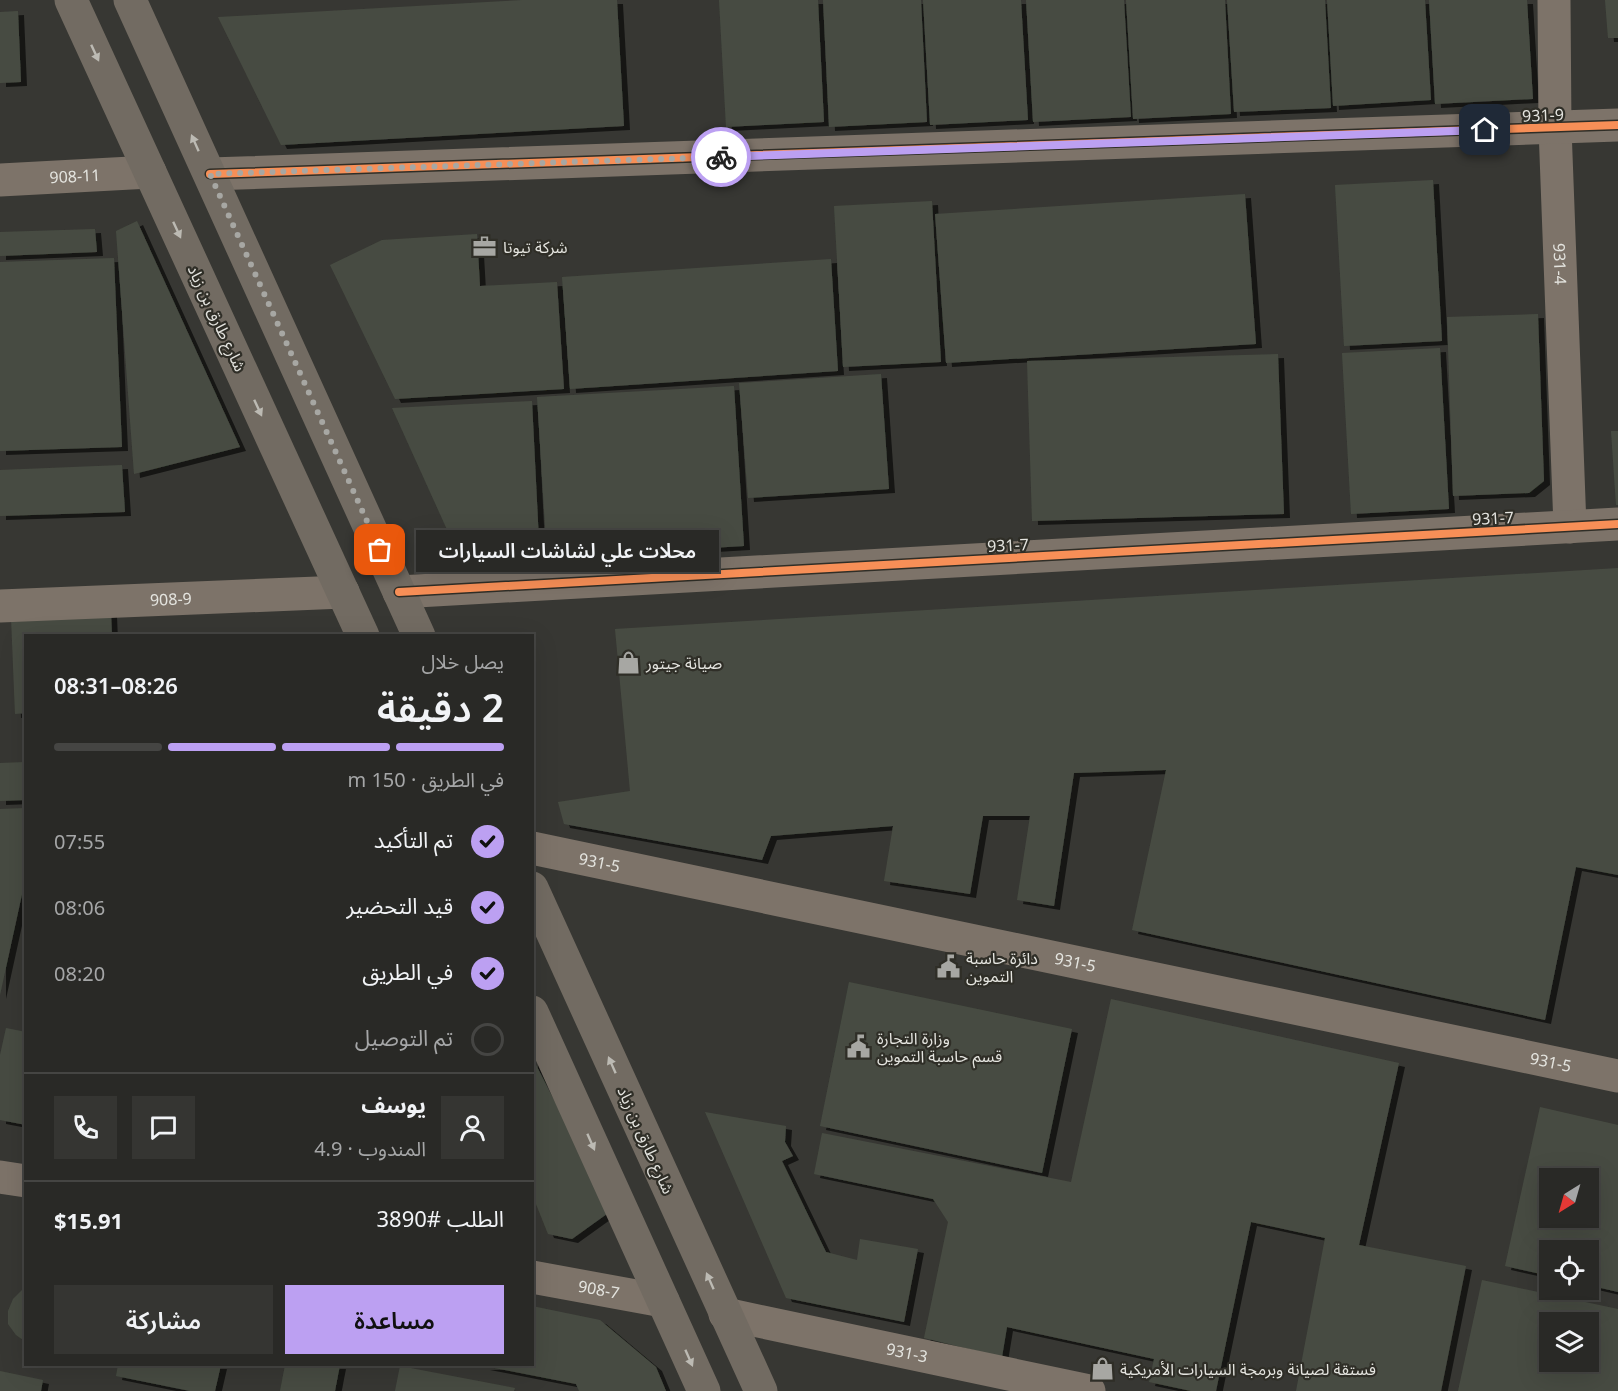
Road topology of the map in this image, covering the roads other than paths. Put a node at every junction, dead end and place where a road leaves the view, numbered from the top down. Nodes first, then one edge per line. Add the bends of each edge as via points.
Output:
1 (71, 0) edge
2 (130, 0) edge
3 (1554, 0) edge
4 (1618, 125) edge
5 (1555, 128) junction
6 (150, 172) junction
7 (210, 174) junction
8 (0, 180) edge
9 (1618, 525) edge
10 (1570, 527) junction
11 (342, 592) junction
12 (399, 592) junction
13 (0, 606) edge
14 (362, 634) edge
15 (417, 634) edge
16 (534, 848) edge
17 (534, 892) edge
18 (534, 1016) edge
19 (1618, 1076) edge
20 (0, 1176) edge
21 (24, 1181) edge
22 (534, 1277) edge
23 (663, 1301) junction
24 (725, 1314) junction
25 (704, 1391) edge
26 (761, 1391) edge
27 (1089, 1391) edge

1 -> 6 main road, شارع طارق بن زياد
7 -> 2 main road
3 - 5 street, 931-4
4 - 5 street, 931-9
5 - 7 street, 931-9
5 - 10 street, 931-4
6 - 8 street, 908-11
6 -> 11 main road, شارع طارق بن زياد
7 - 12 main road
9 - 10 street, 931-7
10 - 12 street, 931-7
11 - 13 street, 908-9
11 - 14 main road, شارع طارق بن زياد
12 - 15 main road
16 - 19 street, 931-5
24 -> 17 main road, شارع طارق بن زياد
18 -> 23 main road
20 - 21 street
22 - 23 street, 908-7
23 -> 25 main road
24 - 26 main road, شارع طارق بن زياد
24 - 27 street, 931-3

